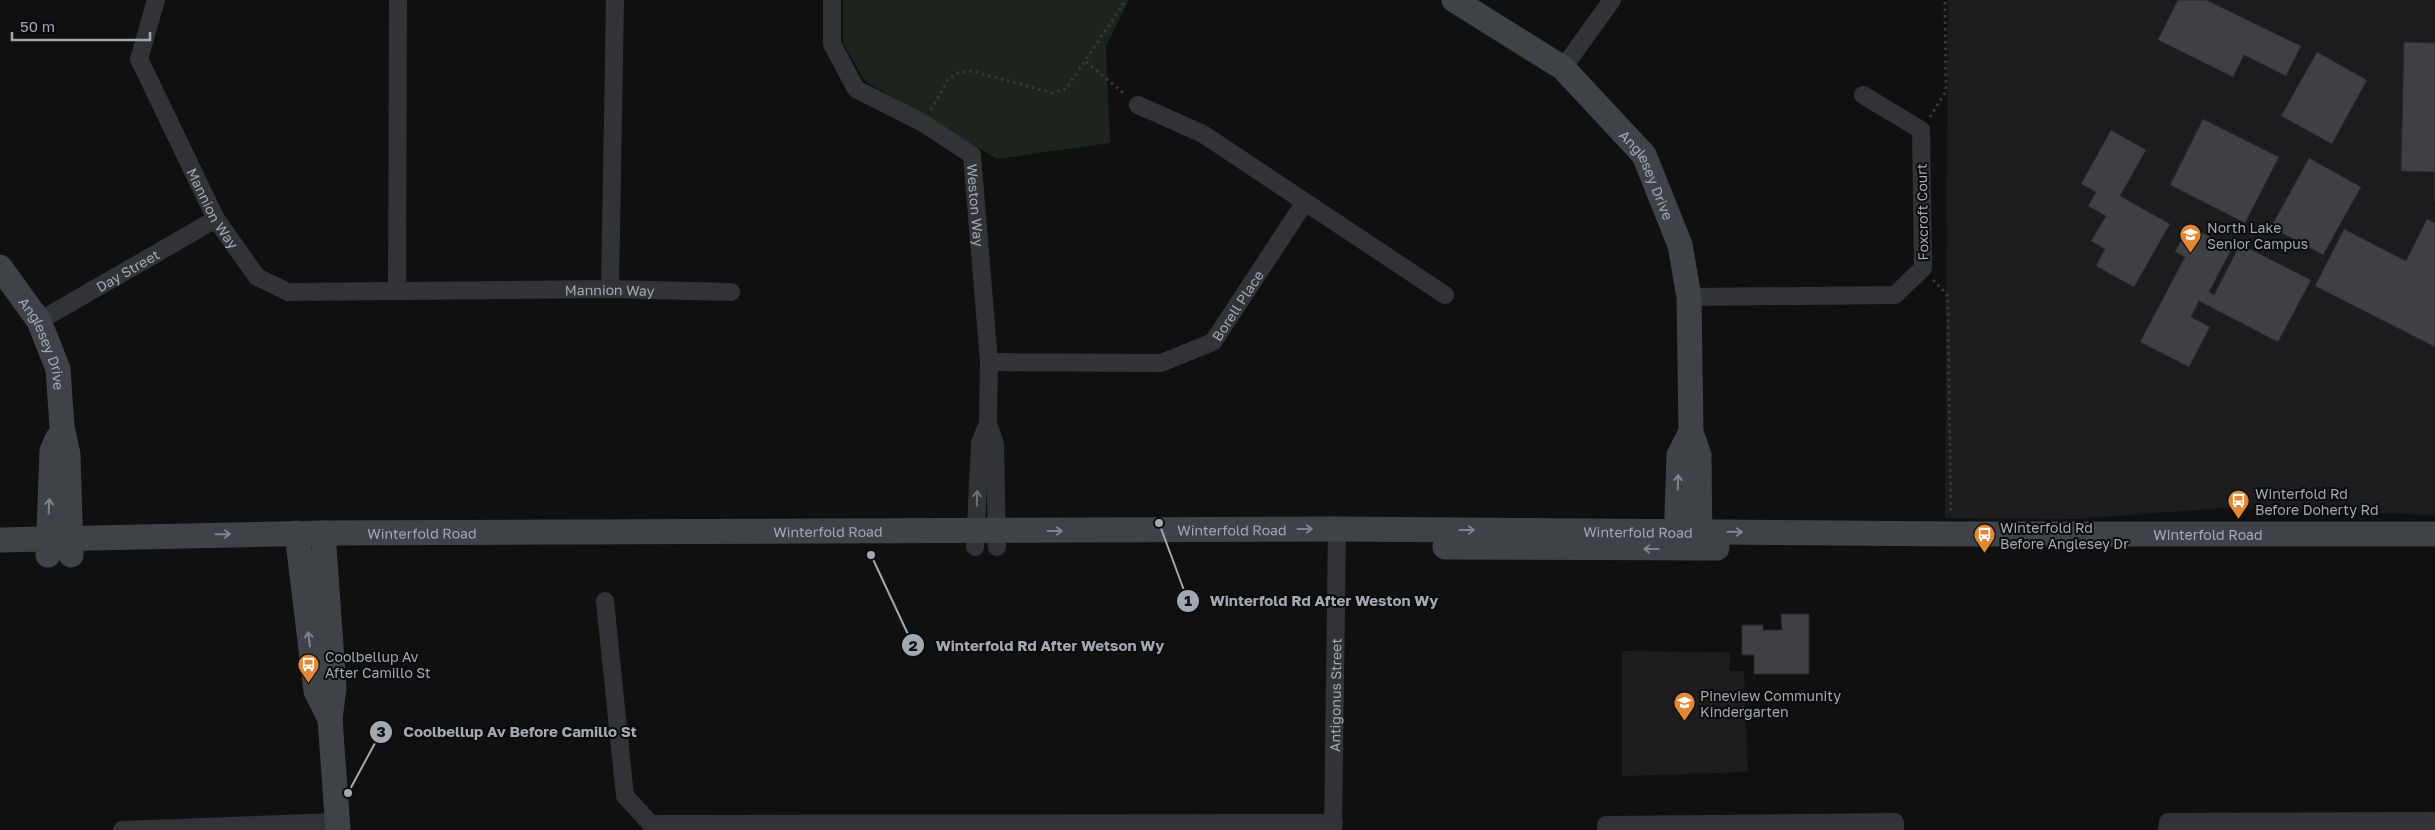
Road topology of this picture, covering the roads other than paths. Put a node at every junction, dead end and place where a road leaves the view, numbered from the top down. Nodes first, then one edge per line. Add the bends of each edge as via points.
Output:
1 (156, 0) edge
2 (398, 0) edge
3 (615, 0) edge
4 (832, 0) edge
5 (1454, 0) edge
6 (1612, 0) edge
7 (1563, 68) junction
8 (1863, 94) dead end
9 (1138, 106) road end
10 (1305, 202) junction
11 (216, 219) junction
12 (0, 267) edge
13 (397, 289) junction
14 (610, 289) junction
15 (731, 292) dead end
16 (1445, 295) dead end
17 (1689, 297) junction
18 (39, 321) junction
19 (989, 362) junction
20 (2435, 534) edge
21 (1337, 538) junction
22 (986, 539) junction
23 (0, 540) edge
24 (1688, 540) junction
25 (297, 541) junction
26 (324, 541) junction
27 (59, 547) junction
28 (2435, 550) edge
29 (0, 556) edge
30 (604, 602) dead end
31 (330, 718) junction
32 (2435, 821) edge
33 (338, 826) edge
34 (1334, 826) edge
35 (122, 830) edge
36 (1606, 830) edge
37 (1895, 830) edge
38 (2167, 830) edge

1 - 11 street, Mannion Way via 139,59
2 - 13 street
3 - 14 street
4 - 19 street, Weston Way via 832,44 856,89 923,123 972,155
5 - 7 main road, Anglesey Drive
6 - 7 street
7 - 17 main road, Anglesey Drive via 1644,155 1680,245
8 - 17 street, Foxcroft Court via 1921,132 1923,268 1895,295
9 - 10 street via 1203,134
10 - 16 street
10 - 19 street, Borell Place via 1213,342 1161,363
11 - 13 street, Mannion Way via 257,277 288,292
11 - 18 street, Day Street
12 - 18 main road, Anglesey Drive
13 - 14 street, Mannion Way
14 - 15 street, Mannion Way
17 - 24 main road, Anglesey Drive via 1691,432 1679,455
18 - 27 main road, Anglesey Drive via 58,370 62,427 52,451
19 - 22 street, Weston Way via 988,423 980,443
24 -> 20 main road, Winterfold Road via 1952,534
21 - 22 main road, Winterfold Road
21 - 24 main road, Winterfold Road
21 - 34 street, Antigonus Street
22 - 26 main road, Winterfold Road
23 - 27 main road, Winterfold Road
24 - 28 main road, Winterfold Road
25 - 26 main road, Winterfold Road
25 - 27 main road, Winterfold Road
31 -> 25 main road via 316,691
26 - 31 main road via 334,688
27 - 29 main road, Winterfold Road
30 - 34 street via 625,796 651,824
31 - 33 main road
32 - 38 street via 2168,822
33 - 35 street
36 - 37 street via 1606,825 1895,822

